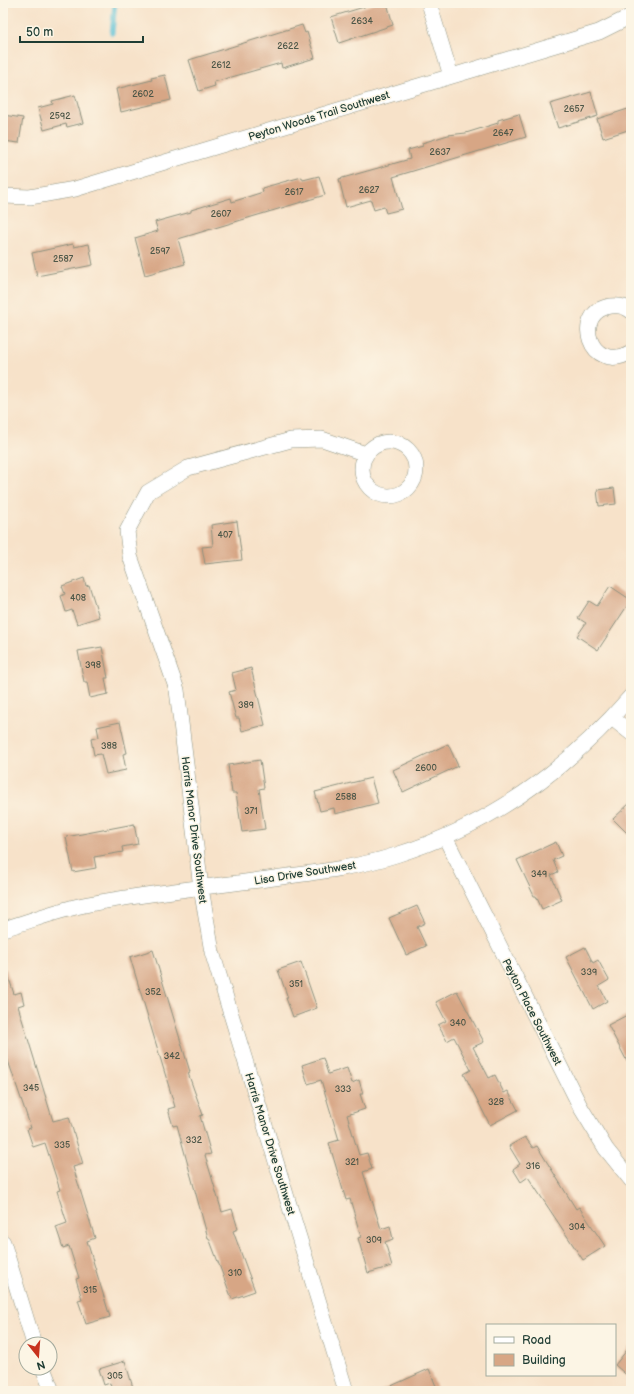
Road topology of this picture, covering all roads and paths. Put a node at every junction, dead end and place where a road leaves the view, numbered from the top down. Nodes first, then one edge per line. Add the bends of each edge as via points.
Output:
1 (429, 3) edge
2 (631, 16) edge
3 (451, 76) junction
4 (3, 196) edge
5 (631, 311) edge
6 (631, 352) edge
7 (366, 454) dead end
8 (631, 696) edge
9 (612, 718) junction
10 (631, 733) edge
11 (445, 837) junction
12 (201, 888) junction
13 (3, 929) edge
14 (631, 1180) edge
15 (3, 1242) edge
16 (32, 1336) edge
17 (46, 1376) edge
18 (52, 1391) edge
19 (346, 1391) edge

1 - 3 street
2 - 3 street, Peyton Woods Trail Southwest via 599,32
3 - 4 street, Peyton Woods Trail Southwest via 75,188 30,197
5 - 6 street via 626,307 606,306 597,311 590,320 588,330 592,345 603,355 613,358
7 - 12 street, Harris Manor Drive Southwest via 322,439 291,440 188,468 148,492 127,531 130,556 176,690
8 - 9 street, Lisa Drive Southwest
9 - 10 street
9 - 11 street, Lisa Drive Southwest via 575,754 534,786 491,814
11 - 12 street, Lisa Drive Southwest via 396,855 346,868
11 - 14 street, Peyton Place Southwest via 580,1108 606,1149
12 - 13 street, Lisa Drive Southwest via 88,904
12 - 19 street, Harris Manor Drive Southwest via 212,952
15 - 16 street
17 - 18 street

